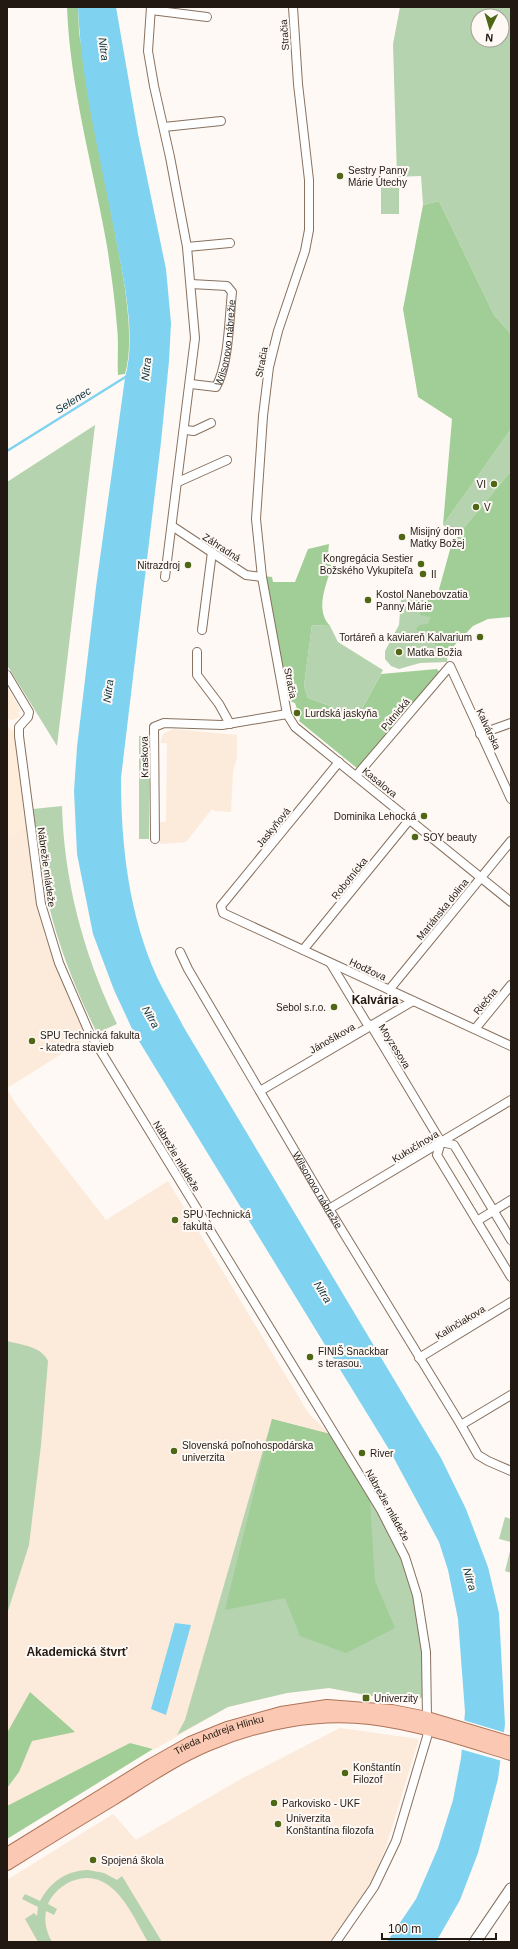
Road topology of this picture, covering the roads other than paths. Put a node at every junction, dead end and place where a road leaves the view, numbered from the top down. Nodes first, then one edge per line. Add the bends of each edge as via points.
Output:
1 (293, 7) edge
2 (151, 9) edge
3 (207, 17) dead end
4 (221, 120) dead end
5 (164, 127) junction
6 (230, 244) dead end
7 (187, 248) junction
8 (192, 284) junction
9 (190, 384) junction
10 (211, 423) dead end
11 (185, 430) junction
12 (227, 460) dead end
13 (178, 482) junction
14 (172, 526) junction
15 (212, 552) junction
16 (165, 577) dead end
17 (262, 577) junction
18 (202, 630) dead end
19 (197, 652) dead end
20 (450, 666) joint
21 (7, 675) edge
22 (287, 714) junction
23 (292, 722) joint
24 (511, 723) edge
25 (230, 724) junction
26 (480, 734) junction
27 (339, 762) junction
28 (356, 776) junction
29 (510, 795) edge
30 (410, 819) junction
31 (155, 839) dead end
32 (511, 841) edge
33 (481, 877) junction
34 (511, 902) edge
35 (221, 906) joint
36 (303, 950) junction
37 (180, 952) dead end
38 (330, 963) junction
39 (511, 985) edge
40 (389, 990) junction
41 (413, 1001) junction
42 (372, 1027) junction
43 (475, 1030) junction
44 (511, 1046) edge
45 (260, 1091) junction
46 (511, 1100) edge
47 (441, 1142) junction
48 (511, 1200) edge
49 (329, 1209) junction
50 (493, 1210) junction
51 (477, 1221) junction
52 (511, 1240) edge
53 (511, 1277) edge
54 (511, 1302) edge
55 (419, 1358) junction
56 (511, 1395) edge
57 (461, 1425) junction
58 (511, 1471) edge
59 (427, 1723) junction
60 (510, 1748) edge
61 (7, 1854) edge
62 (7, 1864) edge
63 (511, 1889) edge
64 (336, 1942) edge
65 (475, 1942) edge

1 - 17 street, Stračia via 309,180 309,230 305,251 278,331 269,367 257,498
2 - 3 street
2 - 5 street via 148,51
4 - 5 street
5 - 7 street
6 - 7 street
7 - 8 street
8 - 9 street via 195,338
8 - 9 street, Wilsonovo nábrežie via 227,286 232,292 224,366 220,379 216,387
9 - 11 street
10 - 11 street via 194,431
11 - 13 street
12 - 13 street
13 - 14 street
14 - 15 street, Záhradná
14 - 16 street
15 - 17 street, Záhradná via 246,575
15 - 18 street
17 - 22 street, Stračia
19 - 25 street via 197,676 219,704
20 - 26 street, Kalvárska
20 - 28 street, Pútnická
21 - 59 street, Nábrežie mládeže via 29,712 19,728 19,736 41,904 59,963 89,1032 381,1510 405,1557 423,1625
22 - 23 street, Stračia
22 - 25 street, Kraskova
23 - 27 street, Kasalova
24 - 26 street
25 - 31 street, Kraskova via 164,723 154,727
26 - 29 street, Kalvárska
27 - 28 street, Kasalova
27 - 35 street, Jaskyňová
28 - 30 street, Kasalova
30 - 33 street, Kasalova
30 - 36 street, Robotnícka
32 - 33 street, Mariánska dolina
33 - 34 street, Kasalova
33 - 40 street, Mariánska dolina
35 - 36 street, Hodžova via 223,913
36 - 38 street, Hodžova
37 - 45 street, Wilsonovo nábrežie
38 - 40 street, Hodžova
38 - 42 street, Moyzesova via 366,1022
39 - 43 street, Riečna
40 - 41 street, Hodžova
41 - 42 street, Jánošíkova
41 - 43 street, Hodžova
42 - 45 street, Jánošíkova
42 - 47 street, Moyzesova
43 - 44 street, Hodžova
45 - 49 street, Wilsonovo nábrežie
46 - 47 street, Kukučínova
47 - 49 street, Kukučínova
47 - 50 street via 454,1145
47 - 51 street via 437,1155
48 - 50 street
49 - 55 street, Wilsonovo nábrežie
50 - 51 street
50 - 52 street
51 - 53 street
54 - 55 street, Kalinčiakova
55 - 57 street, Wilsonovo nábrežie
56 - 57 street
57 - 58 street, Wilsonovo nábrežie via 478,1455
59 - 60 main road, Trieda Andreja Hlinku
59 - 61 main road, Trieda Andreja Hlinku via 392,1711 326,1706 281,1713 227,1728 167,1756
59 - 62 main road, Trieda Andreja Hlinku via 327,1717 283,1722 230,1736 207,1744 170,1763
59 - 64 street, Nábrežie mládeže via 427,1737 396,1841 374,1886
63 - 65 street

